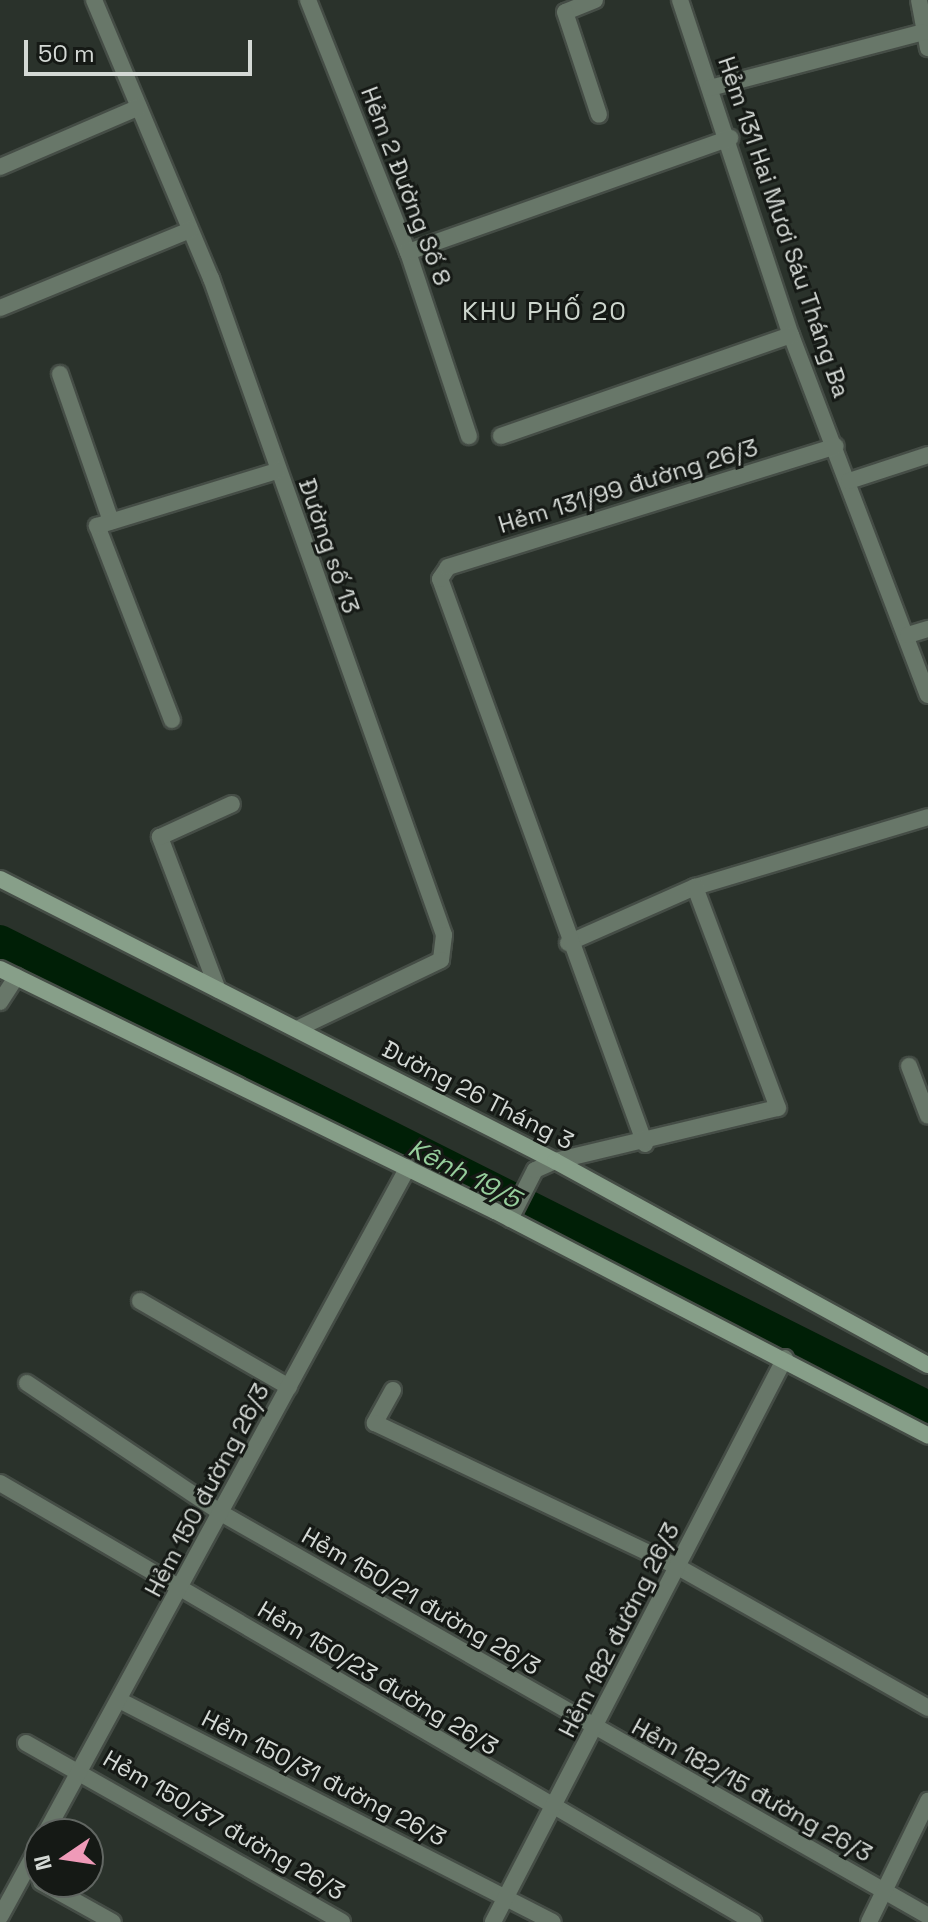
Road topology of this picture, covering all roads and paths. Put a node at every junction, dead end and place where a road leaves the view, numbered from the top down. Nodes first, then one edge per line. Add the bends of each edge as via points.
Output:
1 (94, 0) edge
2 (308, 0) edge
3 (595, 0) edge
4 (680, 0) edge
5 (919, 0) edge
6 (925, 40) edge
7 (710, 88) junction
8 (139, 107) junction
9 (599, 115) dead end
10 (730, 138) junction
11 (0, 167) edge
12 (190, 230) junction
13 (408, 252) junction
14 (0, 308) edge
15 (791, 335) junction
16 (60, 374) dead end
17 (469, 436) dead end
18 (501, 436) dead end
19 (836, 446) junction
20 (928, 455) edge
21 (277, 471) junction
22 (849, 481) junction
23 (104, 524) junction
24 (928, 629) edge
25 (908, 635) junction
26 (928, 695) edge
27 (172, 720) dead end
28 (232, 804) dead end
29 (928, 817) edge
30 (0, 879) edge
31 (695, 887) junction
32 (568, 943) junction
33 (0, 969) edge
34 (16, 977) junction
35 (218, 990) junction
36 (0, 1002) edge
37 (297, 1029) junction
38 (909, 1066) dead end
39 (928, 1116) edge
40 (645, 1144) junction
41 (555, 1161) junction
42 (408, 1167) junction
43 (514, 1212) junction
44 (140, 1301) dead end
45 (785, 1358) junction
46 (928, 1365) edge
47 (27, 1383) dead end
48 (289, 1387) junction
49 (393, 1390) dead end
50 (928, 1435) edge
51 (0, 1483) edge
52 (221, 1513) junction
53 (678, 1567) junction
54 (182, 1588) junction
55 (119, 1700) junction
56 (928, 1708) edge
57 (597, 1731) junction
58 (26, 1743) dead end
59 (81, 1769) junction
60 (928, 1801) edge
61 (548, 1809) junction
62 (54, 1818) edge
63 (24, 1873) edge
64 (884, 1890) junction
65 (69, 1898) edge
66 (507, 1898) junction
67 (928, 1916) edge
68 (0, 1917) edge
69 (113, 1922) edge
70 (342, 1922) edge
71 (493, 1922) edge
72 (552, 1922) edge
73 (753, 1922) edge
74 (869, 1922) edge

1 - 8 street, Đường số 13
2 - 13 street, Hẻm 2 Đường Số 8
3 - 9 street via 565,12
4 - 7 street, Hẻm 131 Hai Mươi Sáu Tháng Ba
5 - 6 street
6 - 7 street
7 - 10 street, Hẻm 131 Hai Mươi Sáu Tháng Ba
8 - 11 street
8 - 12 street, Đường số 13
10 - 13 street
10 - 15 street, Hẻm 131 Hai Mươi Sáu Tháng Ba
12 - 14 street
12 - 21 street, Đường số 13
13 - 17 street, Hẻm 2 Đường Số 8
15 - 18 street
15 - 19 street, Hẻm 131 Hai Mươi Sáu Tháng Ba
16 - 23 street
19 - 22 street, Hẻm 131 Hai Mươi Sáu Tháng Ba
19 - 32 street, Hẻm 131/99 đường 26/3 via 448,567 440,579
20 - 22 street
21 - 23 street
21 - 37 street, Đường số 13 via 447,948 441,960
22 - 25 street, Hẻm 131 Hai Mươi Sáu Tháng Ba
23 - 27 street
24 - 25 street
25 - 26 street, Hẻm 131 Hai Mươi Sáu Tháng Ba
28 - 35 street via 160,837
29 - 31 street
30 - 35 street, Đường 26 Tháng 3
31 - 32 street
31 - 40 street via 778,1108
32 - 40 street via 600,1011
33 - 34 street
34 - 36 street
34 - 42 street
35 - 37 street, Đường 26 Tháng 3
37 - 41 street, Đường 26 Tháng 3
38 - 39 street
40 - 41 street
41 - 43 street via 535,1170
41 - 46 street, Đường 26 Tháng 3
42 - 43 street
42 - 48 street, Hẻm 150 đường 26/3
43 - 45 street
44 - 48 street
45 - 50 street
45 - 53 street, Hẻm 182 đường 26/3
47 - 52 street, Hẻm 150/21 đường 26/3
48 - 52 street, Hẻm 150 đường 26/3
49 - 53 street via 375,1423
51 - 54 street, Hẻm 150/23 đường 26/3
52 - 54 street, Hẻm 150 đường 26/3
52 - 57 street, Hẻm 150/21 đường 26/3
53 - 56 street
53 - 57 street, Hẻm 182 đường 26/3
54 - 55 street, Hẻm 150 đường 26/3
54 - 61 street, Hẻm 150/23 đường 26/3
55 - 59 street, Hẻm 150 đường 26/3
55 - 66 street, Hẻm 150/31 đường 26/3
57 - 61 street, Hẻm 182 đường 26/3
57 - 64 street, Hẻm 182/15 đường 26/3
58 - 59 street, Hẻm 150/37 đường 26/3
59 - 62 street, Hẻm 150 đường 26/3
59 - 70 street, Hẻm 150/37 đường 26/3
60 - 64 street
61 - 66 street, Hẻm 182 đường 26/3
61 - 73 street, Hẻm 150/23 đường 26/3
63 - 68 street
64 - 67 street, Hẻm 182/15 đường 26/3
64 - 74 street
65 - 69 street
66 - 71 street, Hẻm 182 đường 26/3
66 - 72 street, Hẻm 150/31 đường 26/3

